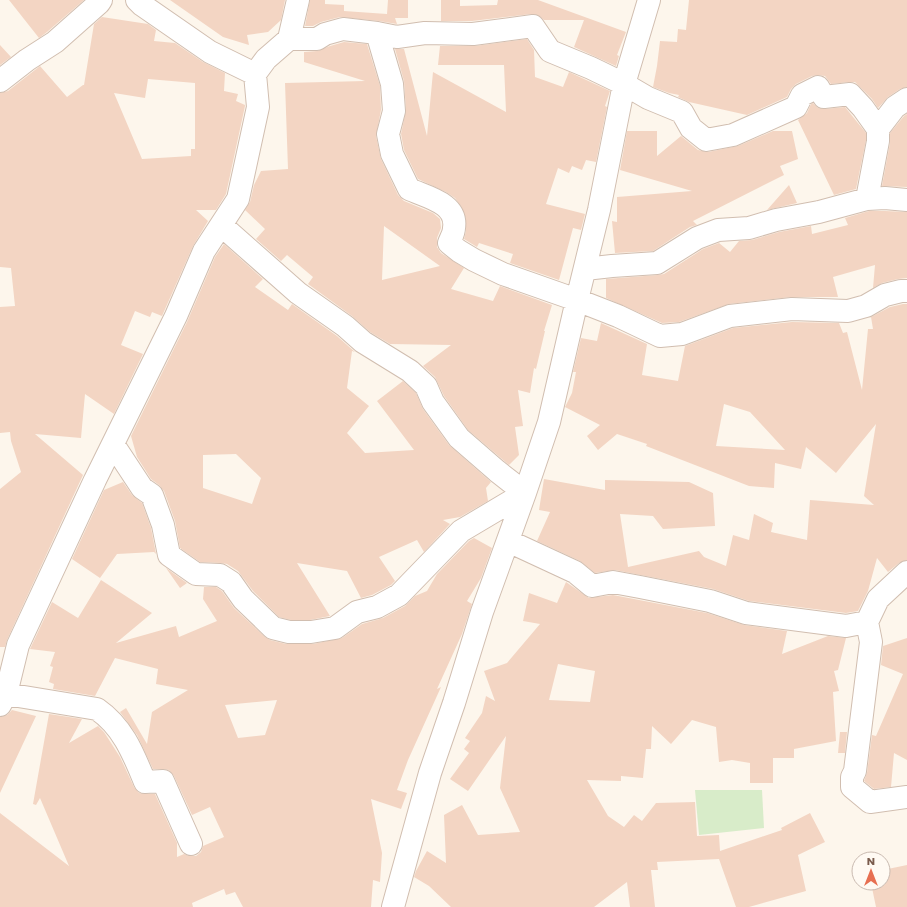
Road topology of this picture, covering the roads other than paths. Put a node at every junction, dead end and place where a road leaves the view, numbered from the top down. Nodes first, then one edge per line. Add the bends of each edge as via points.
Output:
1 (101, 0) edge
2 (137, 0) edge
3 (298, 0) edge
4 (649, 0) edge
5 (377, 33) junction
6 (289, 39) junction
7 (255, 74) junction
8 (0, 81) edge
9 (624, 84) junction
10 (907, 99) edge
11 (878, 129) junction
12 (867, 199) junction
13 (907, 200) edge
14 (221, 225) junction
15 (585, 269) junction
16 (907, 291) edge
17 (577, 300) junction
18 (113, 444) junction
19 (525, 493) junction
20 (508, 541) junction
21 (907, 572) edge
22 (867, 622) junction
23 (3, 699) edge
24 (907, 797) edge
25 (191, 844) dead end
26 (393, 907) edge

1 - 8 street via 55,42
2 - 7 street via 210,52
3 - 6 street
4 - 9 street
5 - 6 street via 343,29 317,39
5 - 9 street via 397,37 425,33 473,34 533,26 550,51
5 - 17 street via 392,84 394,111 388,134 392,154 409,189 436,200 449,209 454,217 454,228 449,243 474,260 503,274
6 - 7 street via 266,59
7 - 14 street via 258,107 238,199
9 - 11 street via 648,98 682,112 691,128 706,140 733,135 796,107 802,96 818,87 824,97 850,94
9 - 15 street
10 - 11 street via 895,107
11 - 12 street
12 - 13 street
12 - 15 street via 749,228 718,230 697,238 657,263
14 - 18 street via 204,251 176,316
14 - 19 street via 298,293 363,342 410,371 426,386 433,402 459,438
15 - 17 street
16 - 17 street via 885,295 866,306 848,311 792,310 730,316 682,334 660,336
17 - 19 street via 549,422
18 - 19 street via 142,488 152,495 169,555 196,574 220,575 231,582 243,600 273,628 289,632 335,628 357,612 377,607 399,595 460,531
18 - 23 street via 18,645
19 - 20 street
20 - 22 street via 575,572 592,586 613,582 710,601 746,613 846,626
20 - 26 street via 482,612 430,773
21 - 22 street via 878,599
22 - 24 street via 871,642 852,787 870,802
23 - 25 street via 97,709 109,717 130,746 145,782 163,781

